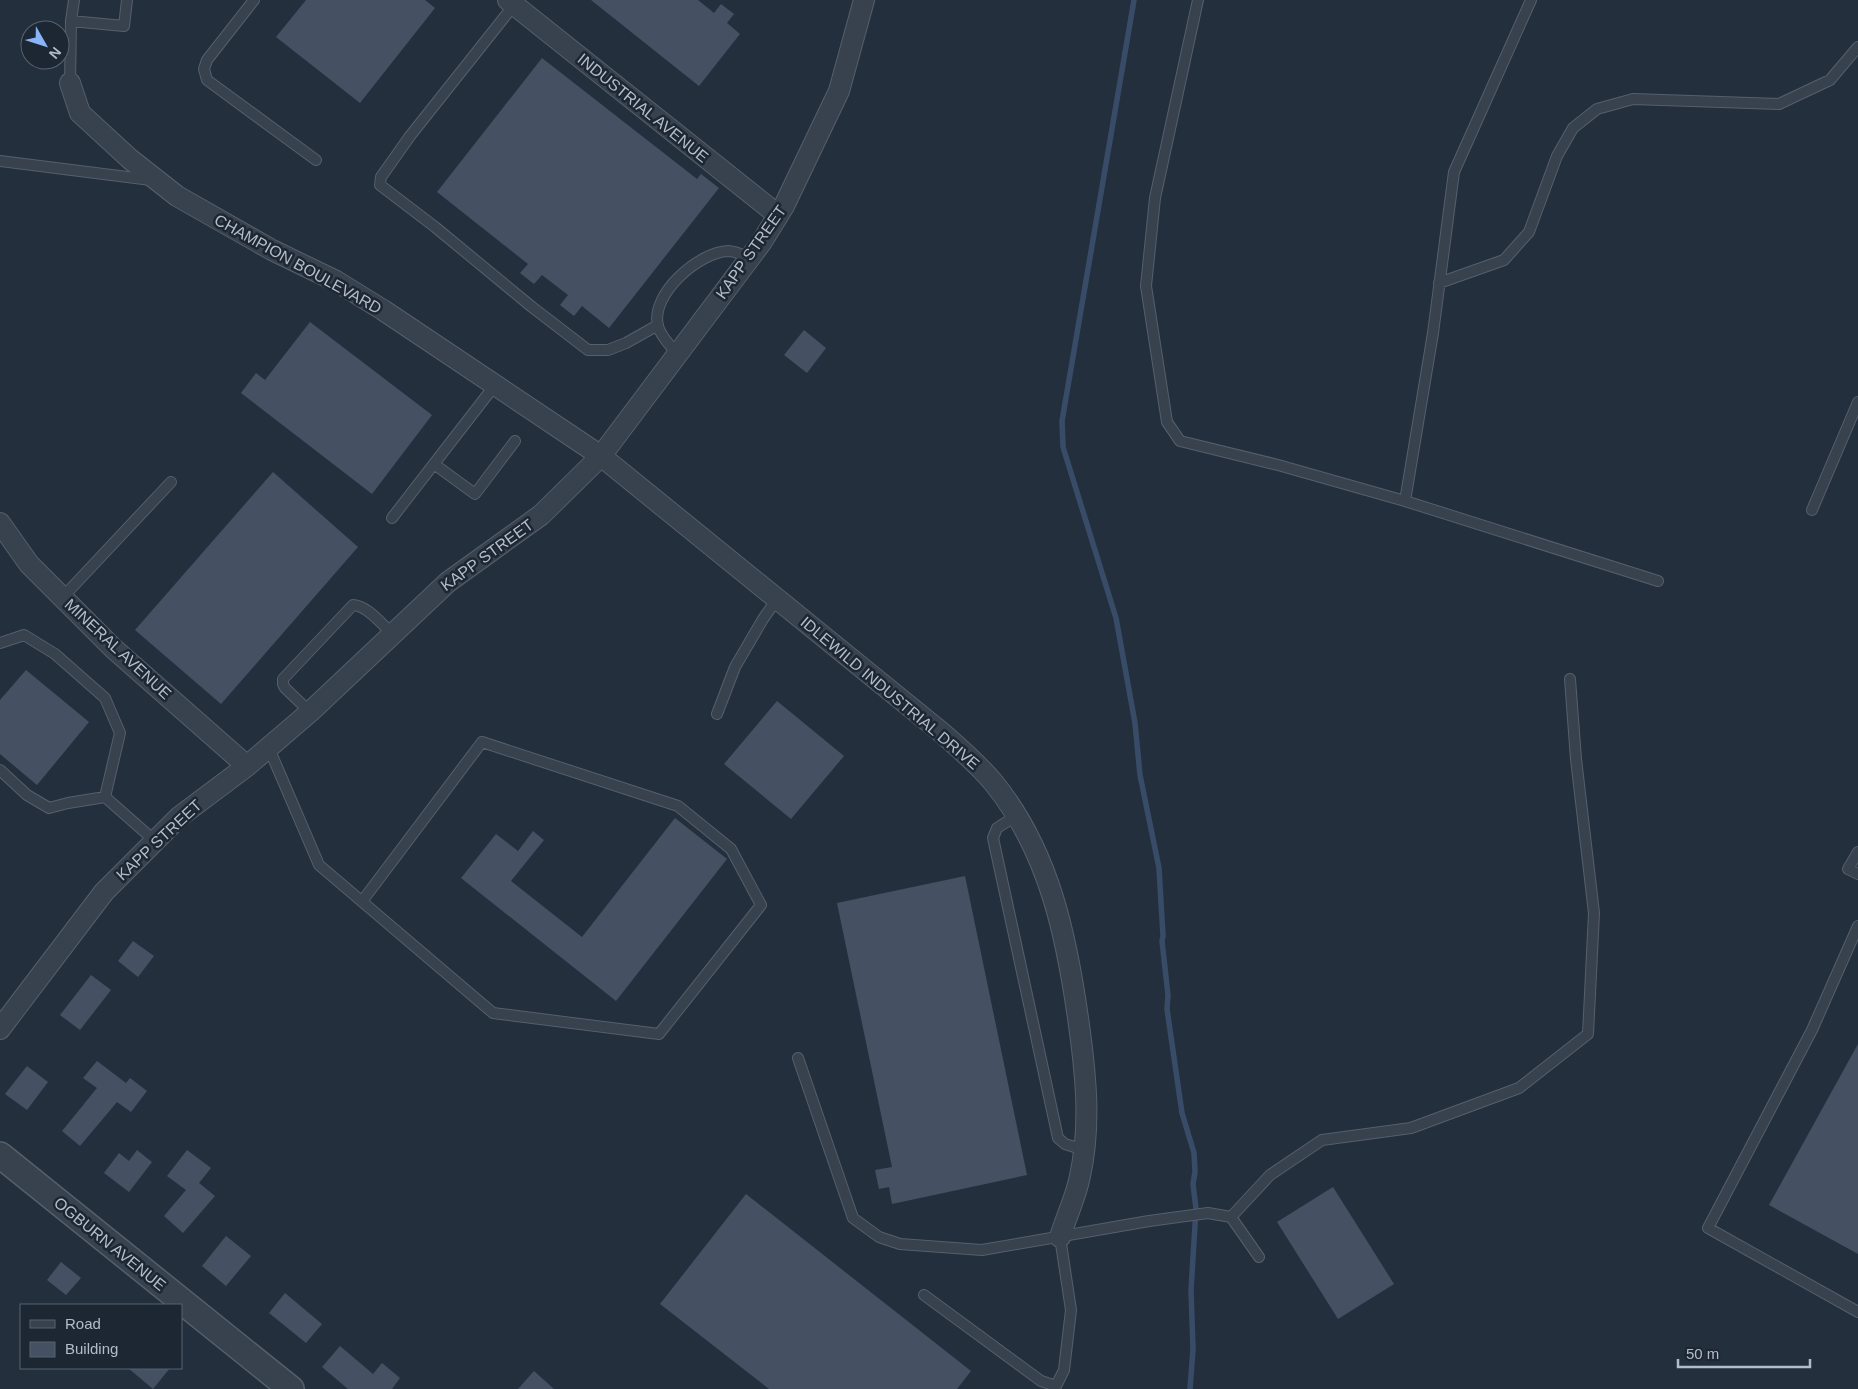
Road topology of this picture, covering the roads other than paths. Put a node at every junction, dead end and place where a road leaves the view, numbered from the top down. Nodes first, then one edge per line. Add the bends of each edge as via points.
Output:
1 (74, 0) edge
2 (128, 0) edge
3 (254, 0) edge
4 (864, 0) edge
5 (1198, 0) edge
6 (1531, 0) edge
7 (511, 2) edge
8 (72, 21) junction
9 (1858, 47) edge
10 (70, 83) joint
11 (316, 160) dead end
12 (0, 161) edge
13 (159, 182) junction
14 (778, 215) junction
15 (750, 258) junction
16 (1439, 283) junction
17 (658, 325) junction
18 (677, 354) junction
19 (495, 385) junction
20 (1858, 402) edge
21 (515, 441) dead end
22 (601, 456) junction
23 (434, 464) junction
24 (171, 482) dead end
25 (1405, 501) junction
26 (1812, 510) dead end
27 (392, 518) dead end
28 (0, 523) edge
29 (1658, 580) dead end
30 (63, 597) junction
31 (777, 599) junction
32 (392, 633) junction
33 (0, 643) edge
34 (1570, 679) dead end
35 (310, 712) junction
36 (717, 714) dead end
37 (268, 746) junction
38 (247, 766) junction
39 (0, 770) edge
40 (105, 797) junction
41 (1016, 816) junction
42 (155, 841) junction
43 (1858, 852) edge
44 (1858, 874) edge
45 (362, 900) junction
46 (1858, 926) edge
47 (0, 1029) edge
48 (798, 1058) dead end
49 (1084, 1150) junction
50 (0, 1155) edge
51 (1231, 1217) junction
52 (1060, 1237) junction
53 (1259, 1257) dead end
54 (924, 1295) dead end
55 (1858, 1312) edge
56 (1055, 1387) edge
57 (291, 1389) edge

1 - 8 lane
2 - 8 lane via 124,26
3 - 11 lane via 207,60 204,69 207,80
4 - 14 street, KAPP STREET via 839,91
5 - 25 lane via 1155,198 1146,286 1167,422 1180,441
6 - 16 lane via 1454,172
7 - 14 street, INDUSTRIAL AVENUE
7 - 17 lane via 410,136 381,177 380,185 588,350 608,350
8 - 10 lane
9 - 16 lane via 1830,80 1779,104 1633,99 1597,109 1573,128 1558,156 1529,232 1504,260
10 - 13 street, CHAMPION BOULEVARD via 80,113
12 - 13 lane
13 - 19 street, CHAMPION BOULEVARD via 230,227 336,281
14 - 15 street, KAPP STREET
15 - 17 lane via 731,251 718,252 687,268 661,300 657,312
15 - 18 street, KAPP STREET
16 - 25 lane
17 - 18 lane
18 - 22 street, KAPP STREET
19 - 22 street, CHAMPION BOULEVARD
19 - 23 lane
20 - 26 lane
21 - 23 lane via 475,494
22 - 31 street, IDLEWILD INDUSTRIAL DRIVE
22 - 32 street, KAPP STREET via 541,515 448,582
23 - 27 lane
24 - 30 lane
25 - 29 lane
28 - 30 street, MINERAL AVENUE via 29,564
30 - 38 street, MINERAL AVENUE via 114,649
31 - 36 lane via 735,668
31 - 41 street, IDLEWILD INDUSTRIAL DRIVE via 972,759 993,782
32 - 35 street, KAPP STREET
32 - 35 lane via 364,608 353,605 283,679 285,688
33 - 40 lane via 24,634 55,654 105,698 120,733
34 - 51 lane via 1594,914 1588,1034 1519,1088 1411,1128 1322,1140 1270,1175
35 - 37 street, KAPP STREET
37 - 38 street, KAPP STREET
37 - 45 lane via 319,865
38 - 42 street, KAPP STREET via 180,817
39 - 40 lane via 26,796 49,808
40 - 42 lane
41 - 49 street, IDLEWILD INDUSTRIAL DRIVE via 1048,882 1061,920 1071,968 1087,1105
41 - 49 lane via 997,828 993,838 1058,1138 1065,1144
42 - 47 street, KAPP STREET via 104,892
43 - 44 lane via 1848,870
45 - 45 lane via 493,1013 659,1034 761,905 731,849 678,806 482,742
46 - 55 lane via 1812,1030 1708,1228
48 - 52 lane via 853,1218 879,1237 900,1244 982,1250
49 - 52 street, IDLEWILD INDUSTRIAL DRIVE via 1080,1177
50 - 57 street, OGBURN AVENUE
51 - 52 lane via 1208,1213
51 - 53 lane
52 - 56 lane via 1071,1310 1064,1370
54 - 56 lane via 1042,1381

